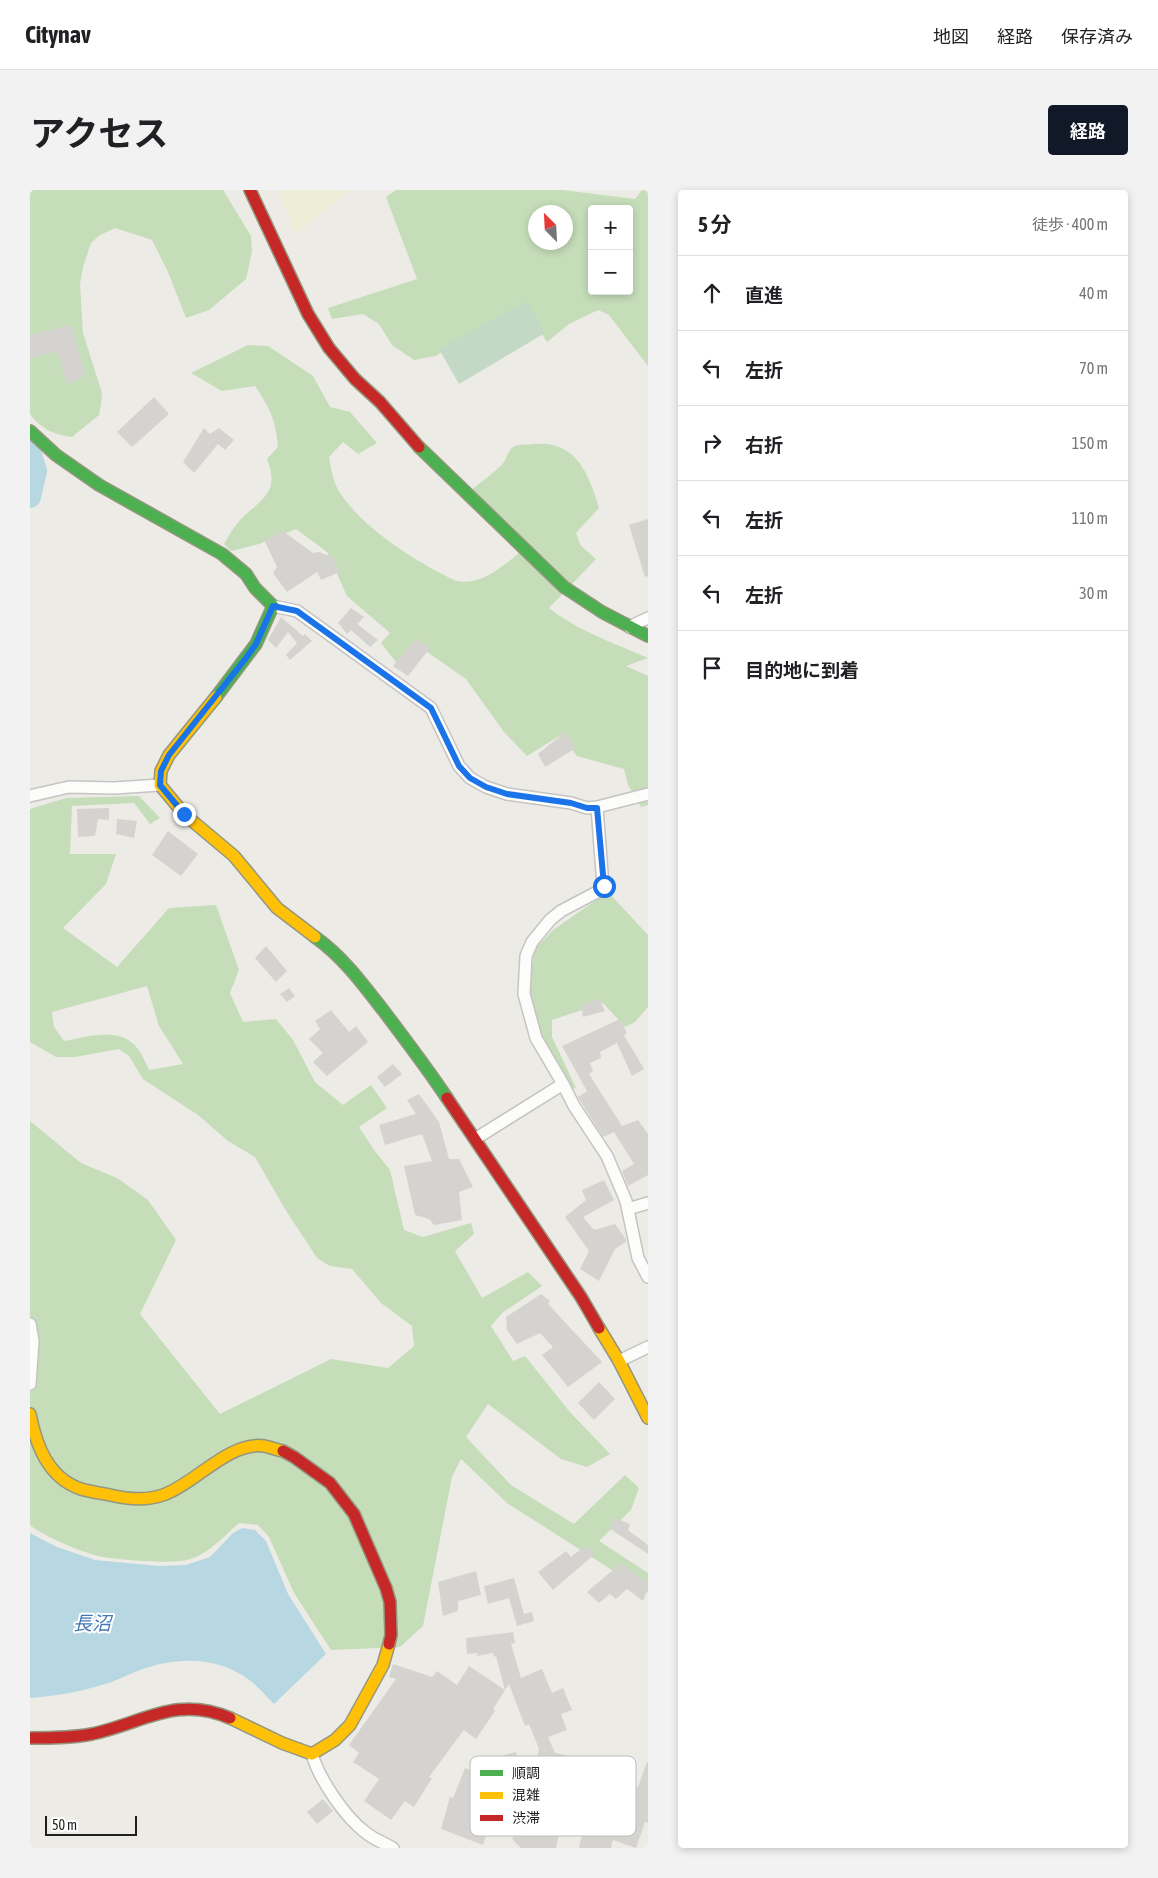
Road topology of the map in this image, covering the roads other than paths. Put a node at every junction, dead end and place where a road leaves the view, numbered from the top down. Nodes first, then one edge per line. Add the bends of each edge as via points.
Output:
1 (250, 190) edge
2 (30, 432) edge
3 (273, 606) junction
4 (648, 618) edge
5 (629, 627) junction
6 (648, 636) edge
7 (160, 785) junction
8 (648, 794) edge
9 (30, 796) edge
10 (597, 808) junction
11 (564, 1084) junction
12 (475, 1139) junction
13 (648, 1203) edge
14 (628, 1209) junction
15 (648, 1277) edge
16 (30, 1324) edge
17 (648, 1347) edge
18 (619, 1361) junction
19 (30, 1384) edge
20 (30, 1414) edge
21 (648, 1418) edge
22 (30, 1738) edge
23 (312, 1754) junction
24 (393, 1848) edge

1 - 5 street via 308,314 329,348 355,379 418,446 551,575 585,601
2 - 3 street via 99,485 222,554 246,574
3 - 7 street via 256,644 169,755 161,771
3 - 10 street via 297,611 431,708 459,766 470,778 507,794
4 - 5 street
5 - 6 street
7 - 9 street via 69,787
7 - 12 street via 184,814 234,856 277,908 332,949 349,966 423,1062
8 - 10 street
10 - 11 street via 604,886 550,920 532,942 524,972 524,994 536,1038
11 - 12 street
11 - 14 street via 574,1106 607,1156
12 - 18 street via 581,1297
13 - 14 street
14 - 15 street via 638,1258
16 - 19 street via 33,1341
17 - 18 street
18 - 21 street
20 - 23 street via 37,1444 49,1465 64,1481 87,1490 126,1499 150,1499 179,1487 243,1448 263,1446 294,1457 337,1491 354,1514 386,1588 391,1635 383,1665 350,1725 335,1740
22 - 23 street via 78,1737 165,1711 195,1709 230,1717 286,1747
23 - 24 street via 329,1789 354,1822

